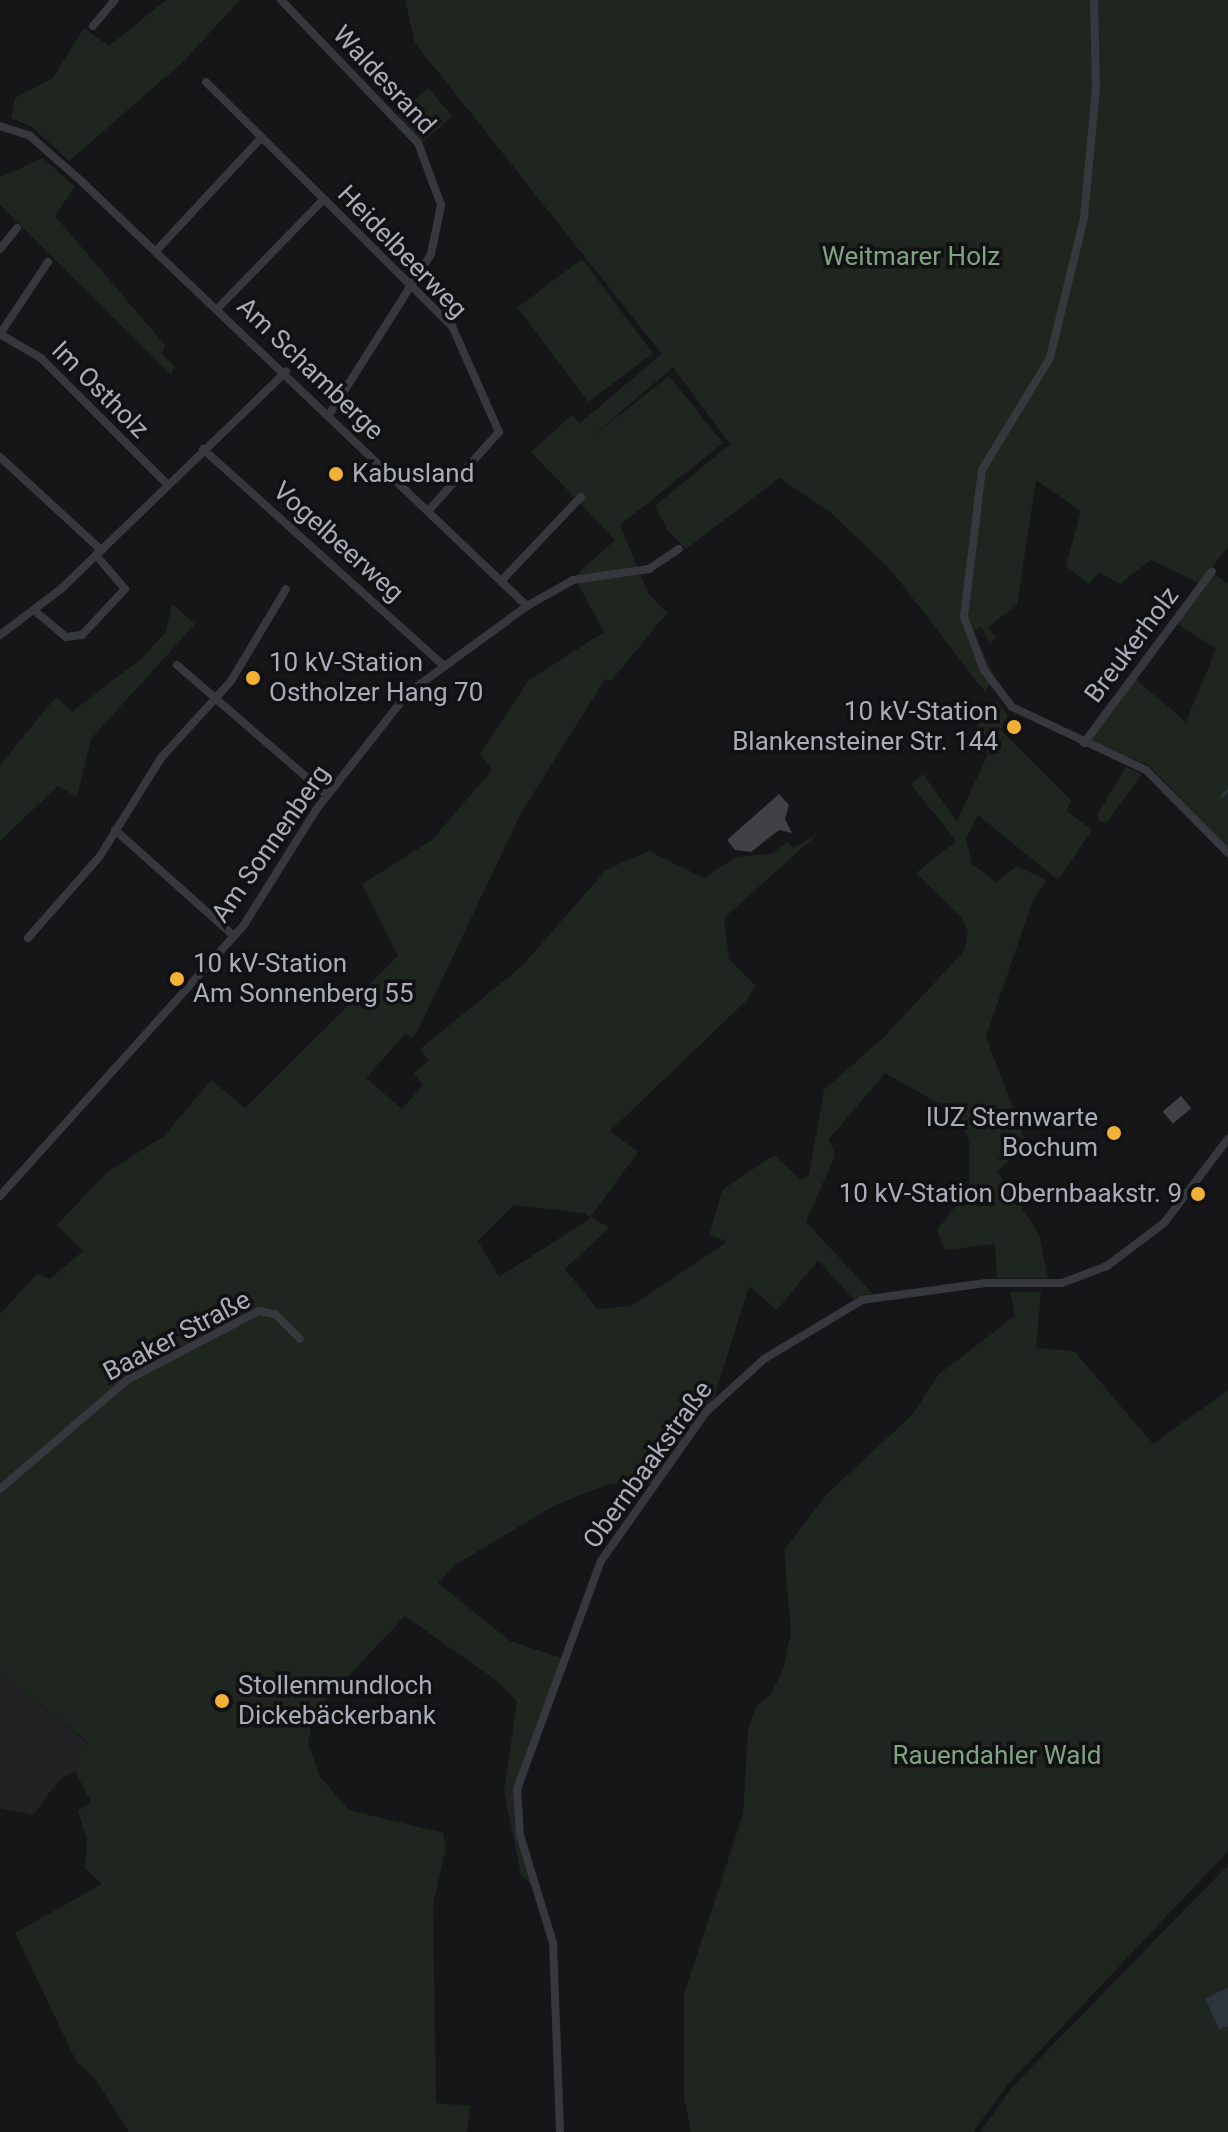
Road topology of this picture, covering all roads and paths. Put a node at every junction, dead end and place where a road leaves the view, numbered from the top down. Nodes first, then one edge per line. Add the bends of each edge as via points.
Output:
1 (115, 0) edge
2 (281, 0) edge
3 (1094, 0) edge
4 (93, 26) dead end
5 (206, 82) dead end
6 (0, 126) edge
7 (260, 139) junction
8 (323, 200) junction
9 (17, 228) dead end
10 (0, 249) edge
11 (156, 251) junction
12 (48, 262) dead end
13 (410, 285) junction
14 (0, 307) edge
15 (218, 308) junction
16 (7, 318) junction
17 (286, 372) junction
18 (329, 415) junction
19 (203, 449) junction
20 (0, 457) edge
21 (166, 483) junction
22 (581, 497) dead end
23 (430, 509) junction
24 (679, 549) dead end
25 (99, 552) junction
26 (1212, 571) dead end
27 (504, 578) junction
28 (286, 589) dead end
29 (527, 606) junction
30 (35, 611) junction
31 (0, 635) edge
32 (177, 665) dead end
33 (444, 666) junction
34 (217, 699) junction
35 (1084, 743) junction
36 (327, 795) junction
37 (115, 830) junction
38 (1228, 853) edge
39 (234, 936) junction
40 (28, 938) dead end
41 (1228, 1139) edge
42 (0, 1196) edge
43 (300, 1339) dead end
44 (0, 1489) edge
45 (560, 2132) edge

1 - 4 street
2 - 13 street, Waldesrand via 418,143 430,164 440,225 431,254
3 - 35 street via 1096,103 1084,218 1050,358 982,470 964,607 978,657 1003,698 1021,714
5 - 7 street, Heidelbeerweg
6 - 11 street, Am Schamberge via 30,136
7 - 8 street, Heidelbeerweg
7 - 11 street
8 - 13 street, Heidelbeerweg
8 - 15 street
9 - 10 street
11 - 15 street, Am Schamberge
12 - 16 street
13 - 18 street, Waldesrand
13 - 23 street, Heidelbeerweg via 452,326 498,428 493,442
14 - 16 street, Im Ostholz
15 - 17 street, Am Schamberge
16 - 21 street, Im Ostholz via 0,334 41,358
17 - 18 street, Am Schamberge
17 - 19 street
18 - 23 street, Am Schamberge
19 - 21 street
19 - 33 street, Vogelbeerweg
20 - 25 street
21 - 25 street
22 - 27 street
23 - 27 street, Am Schamberge
24 - 29 street, Am Sonnenberg via 649,569 573,580
25 - 30 street
25 - 30 street via 125,589 82,635 66,637
26 - 35 street, Breukerholz
27 - 29 street
28 - 34 street
29 - 33 street, Am Sonnenberg
30 - 31 street
32 - 34 street
33 - 36 street, Am Sonnenberg via 408,693
34 - 36 street
34 - 37 street via 150,772
35 - 38 street via 1159,780
36 - 39 street, Am Sonnenberg via 269,893
37 - 39 street
37 - 40 street
39 - 42 street, Am Sonnenberg
41 - 45 street, Obernbaakstraße via 1164,1223 1107,1266 1062,1283 986,1283 862,1300 764,1359 706,1412 601,1561 517,1789 520,1835 553,1943
43 - 44 street, Baaker Straße via 275,1314 259,1311 127,1380

